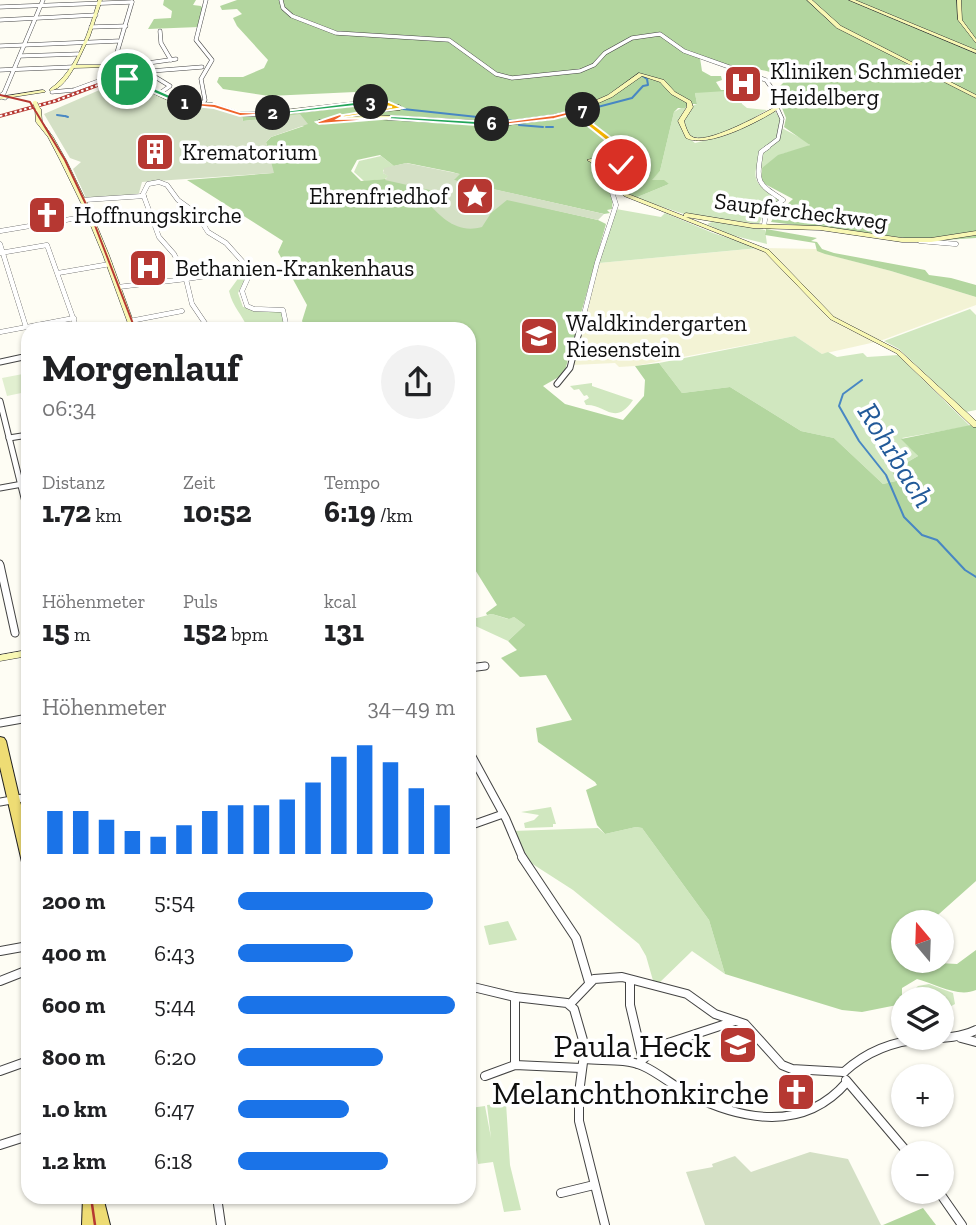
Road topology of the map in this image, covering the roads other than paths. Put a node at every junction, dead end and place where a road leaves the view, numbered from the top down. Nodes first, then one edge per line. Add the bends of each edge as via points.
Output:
1 (17, 0) edge
2 (43, 0) edge
3 (206, 0) edge
4 (281, 0) edge
5 (809, 0) edge
6 (851, 0) edge
7 (959, 0) edge
8 (132, 1) edge
9 (100, 2) edge
10 (41, 5) junction
11 (14, 6) junction
12 (0, 7) edge
13 (96, 15) junction
14 (36, 19) junction
15 (0, 20) edge
16 (126, 26) junction
17 (91, 27) junction
18 (160, 31) dead end
19 (85, 41) junction
20 (118, 41) junction
21 (976, 42) edge
22 (25, 44) junction
23 (0, 46) edge
24 (976, 52) edge
25 (78, 54) junction
26 (20, 55) junction
27 (71, 67) junction
28 (202, 67) dead end
29 (15, 68) junction
30 (0, 70) edge
31 (114, 71) junction
32 (147, 72) junction
33 (127, 79) junction
34 (61, 86) junction
35 (67, 91) junction
36 (47, 92) junction
37 (160, 93) junction
38 (1, 97) edge
39 (976, 97) edge
40 (201, 105) junction
41 (777, 108) junction
42 (576, 111) junction
43 (623, 189) junction
44 (144, 196) junction
45 (83, 200) junction
46 (35, 207) dead end
47 (678, 214) junction
48 (89, 216) junction
49 (151, 216) junction
50 (199, 216) junction
51 (711, 219) junction
52 (93, 223) junction
53 (39, 224) junction
54 (701, 225) junction
55 (764, 226) junction
56 (0, 230) edge
57 (976, 233) edge
58 (920, 241) junction
59 (0, 244) edge
60 (956, 244) dead end
61 (1, 253) edge
62 (110, 264) junction
63 (58, 273) junction
64 (220, 274) dead end
65 (186, 279) junction
66 (118, 287) junction
67 (182, 312) dead end
68 (74, 318) junction
69 (130, 321) joint
70 (24, 322) edge
71 (53, 322) edge
72 (75, 322) edge
73 (204, 322) edge
74 (286, 322) edge
75 (21, 328) edge
76 (0, 332) edge
77 (21, 358) edge
78 (0, 362) edge
79 (557, 384) dead end
80 (0, 401) edge
81 (976, 425) edge
82 (21, 436) edge
83 (9, 438) junction
84 (20, 484) junction
85 (0, 488) edge
86 (21, 488) edge
87 (0, 564) edge
88 (15, 633) dead end
89 (21, 654) edge
90 (0, 658) edge
91 (485, 666) dead end
92 (476, 667) edge
93 (21, 719) edge
94 (0, 723) edge
95 (0, 741) edge
96 (476, 764) edge
97 (21, 798) edge
98 (0, 802) edge
99 (503, 814) junction
100 (476, 824) edge
101 (21, 949) edge
102 (0, 951) edge
103 (21, 973) edge
104 (630, 980) junction
105 (0, 981) edge
106 (589, 982) junction
107 (476, 988) edge
108 (515, 997) junction
109 (570, 1004) junction
110 (736, 1021) junction
111 (976, 1030) edge
112 (959, 1037) junction
113 (976, 1042) edge
114 (640, 1060) junction
115 (582, 1063) junction
116 (21, 1064) edge
117 (515, 1065) junction
118 (0, 1071) edge
119 (844, 1072) junction
120 (485, 1076) dead end
121 (847, 1082) junction
122 (21, 1138) edge
123 (898, 1141) edge
124 (0, 1145) edge
125 (594, 1185) junction
126 (561, 1193) dead end
127 (92, 1204) edge
128 (95, 1204) edge
129 (218, 1204) edge
130 (947, 1204) edge
131 (90, 1225) edge
132 (102, 1225) edge
133 (220, 1225) edge
134 (605, 1225) edge
135 (962, 1225) edge

1 - 11 street
2 - 10 street
3 - 40 street via 195,31 197,43 212,60 202,78 205,100
4 - 41 street via 292,16 336,33 449,40 496,74 512,78 580,71 632,38 661,34 684,51 767,80 781,101
5 - 39 street via 839,27
6 - 24 street
7 - 21 street via 960,19
8 - 9 street
8 - 16 street
9 - 10 street
9 - 13 street
10 - 11 street
10 - 14 street
11 - 12 street
13 - 14 street
13 - 17 street
14 - 15 street
14 - 22 street
16 - 17 street
16 - 20 street
17 - 19 street
18 - 31 street via 161,43 173,59
19 - 20 street
19 - 22 street
19 - 25 street
20 - 31 street
22 - 23 street
22 - 26 street
25 - 26 street
25 - 27 street
26 - 29 street
27 - 29 street
27 - 31 street
27 - 31 street
27 - 34 street
28 - 32 street
29 - 30 street
29 - 38 street
31 - 33 street, bridge
31 - 35 street
32 - 33 street
32 - 37 street via 170,86
33 - 37 street
34 - 35 street
34 - 36 street
35 - 36 street
36 - 38 street
36 - 45 street via 38,108 39,122
37 - 40 street via 176,102
40 - 42 street via 252,114 370,102 400,108 322,123 373,117 506,124
41 - 42 street via 722,136 694,140 688,137 681,119 689,102 662,80 642,74 616,93
41 - 55 street via 782,119 779,136 761,152 757,177 760,185 783,200 766,212
42 - 43 street via 595,112 591,125 634,162 624,165 590,159 625,180
43 - 47 street via 628,197
43 - 79 street via 612,192 616,203 569,370
44 - 45 street
44 - 49 street
44 - 50 street via 145,186 164,183
45 - 48 street
46 - 53 street
47 - 51 street, Saupfercheckweg
47 - 54 street
48 - 52 street
48 - 53 street
49 - 50 street
49 - 52 street
49 - 65 street
50 - 74 street via 208,232 250,268 242,291 247,306 283,310
51 - 54 street
51 - 55 street, Saupfercheckweg
52 - 62 street
53 - 56 street
54 - 81 street via 769,252 832,318 898,352
55 - 58 street, Saupfercheckweg
57 - 58 street, Saupfercheckweg
58 - 60 street, Saupfercheckweg
59 - 61 street
61 - 63 street via 46,245
61 - 70 street
62 - 63 street
62 - 66 street
63 - 68 street
64 - 65 street
65 - 66 street
65 - 73 street via 192,304
66 - 69 street
67 - 69 street
68 - 71 street
68 - 72 street
75 - 76 street
77 - 78 street
80 - 83 street
82 - 83 street
83 - 84 street
84 - 85 street
84 - 86 street
87 - 88 street
89 - 90 street
91 - 92 street
93 - 94 street
95 - 97 main road
96 - 99 street
97 - 98 street
99 - 100 street
99 - 106 street via 517,850 576,938
101 - 102 street
103 - 105 street
104 - 106 street via 607,976
104 - 110 street via 688,994 715,1014
104 - 114 street via 629,1005
106 - 109 street
107 - 108 street
108 - 109 street
108 - 117 street
109 - 115 street via 583,1034
110 - 114 street via 680,1038
110 - 119 street via 753,1030 782,1065
111 - 112 street
112 - 113 street
112 - 119 street via 900,1041 866,1055
114 - 115 street
114 - 121 street via 697,1097 763,1116 801,1115 825,1105
115 - 117 street
115 - 125 street via 579,1121
116 - 118 street
117 - 120 street
119 - 121 street
121 - 123 street
122 - 124 street
125 - 126 street
125 - 134 street
127 - 131 main road
128 - 132 main road
129 - 133 street
130 - 135 street

